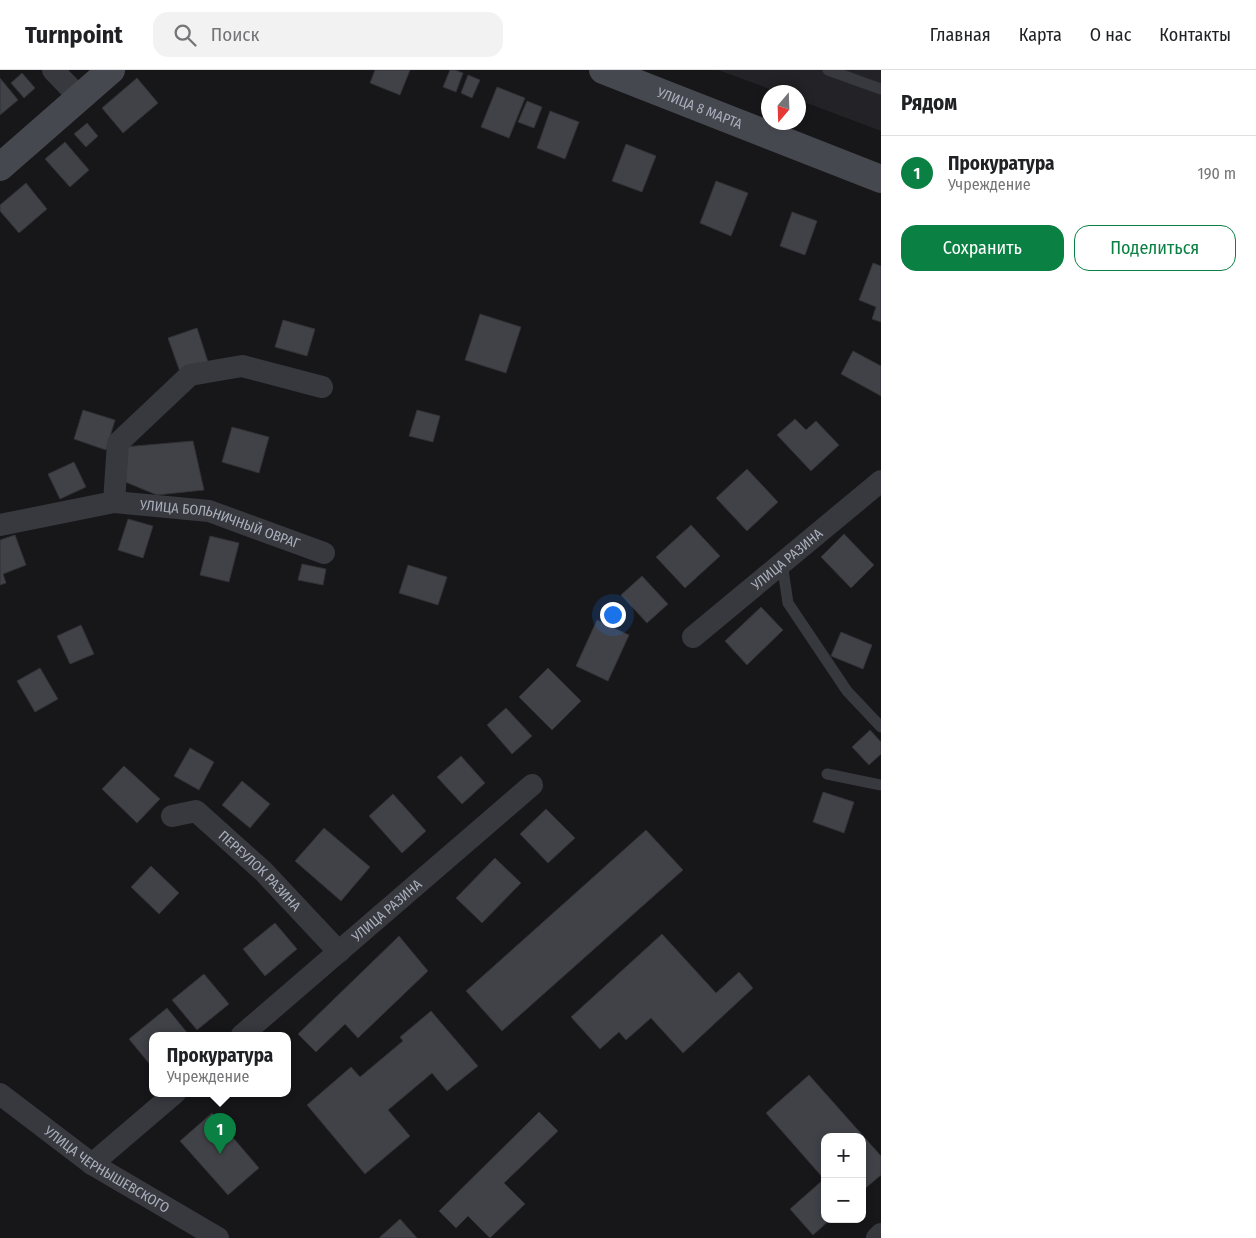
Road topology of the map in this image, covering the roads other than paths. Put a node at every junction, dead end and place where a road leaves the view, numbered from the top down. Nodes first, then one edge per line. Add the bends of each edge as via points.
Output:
1 (53, 70) edge
2 (111, 70) edge
3 (602, 70) edge
4 (828, 70) edge
5 (881, 89) edge
6 (80, 98) junction
7 (0, 167) edge
8 (881, 179) edge
9 (322, 387) dead end
10 (881, 481) edge
11 (114, 502) junction
12 (0, 525) edge
13 (324, 553) dead end
14 (782, 563) junction
15 (693, 637) dead end
16 (881, 727) edge
17 (827, 774) dead end
18 (532, 785) dead end
19 (881, 785) edge
20 (172, 816) dead end
21 (339, 952) junction
22 (246, 1032) edge
23 (0, 1094) edge
24 (170, 1097) edge
25 (92, 1164) junction
26 (881, 1234) edge
27 (218, 1238) edge
28 (877, 1238) edge

1 - 6 street
2 - 6 main road
3 - 8 main road, УЛИЦА 8 МАРТА
4 - 5 lane
6 - 7 main road
9 - 11 street via 242,366 190,375 118,443
10 - 14 street, УЛИЦА РАЗИНА
11 - 12 street, УЛИЦА БОЛЬНИЧНЫЙ ОВРАГ
11 - 13 street, УЛИЦА БОЛЬНИЧНЫЙ ОВРАГ via 209,510
14 - 15 street, УЛИЦА РАЗИНА
14 - 16 lane via 788,603 847,691
17 - 19 lane
18 - 21 street, УЛИЦА РАЗИНА
20 - 21 street, ПЕРЕУЛОК РАЗИНА via 196,811 263,871
21 - 22 street, УЛИЦА РАЗИНА
23 - 25 street, УЛИЦА ЧЕРНЫШЕВСКОГО
24 - 25 street
25 - 27 street, УЛИЦА ЧЕРНЫШЕВСКОГО
26 - 28 street

